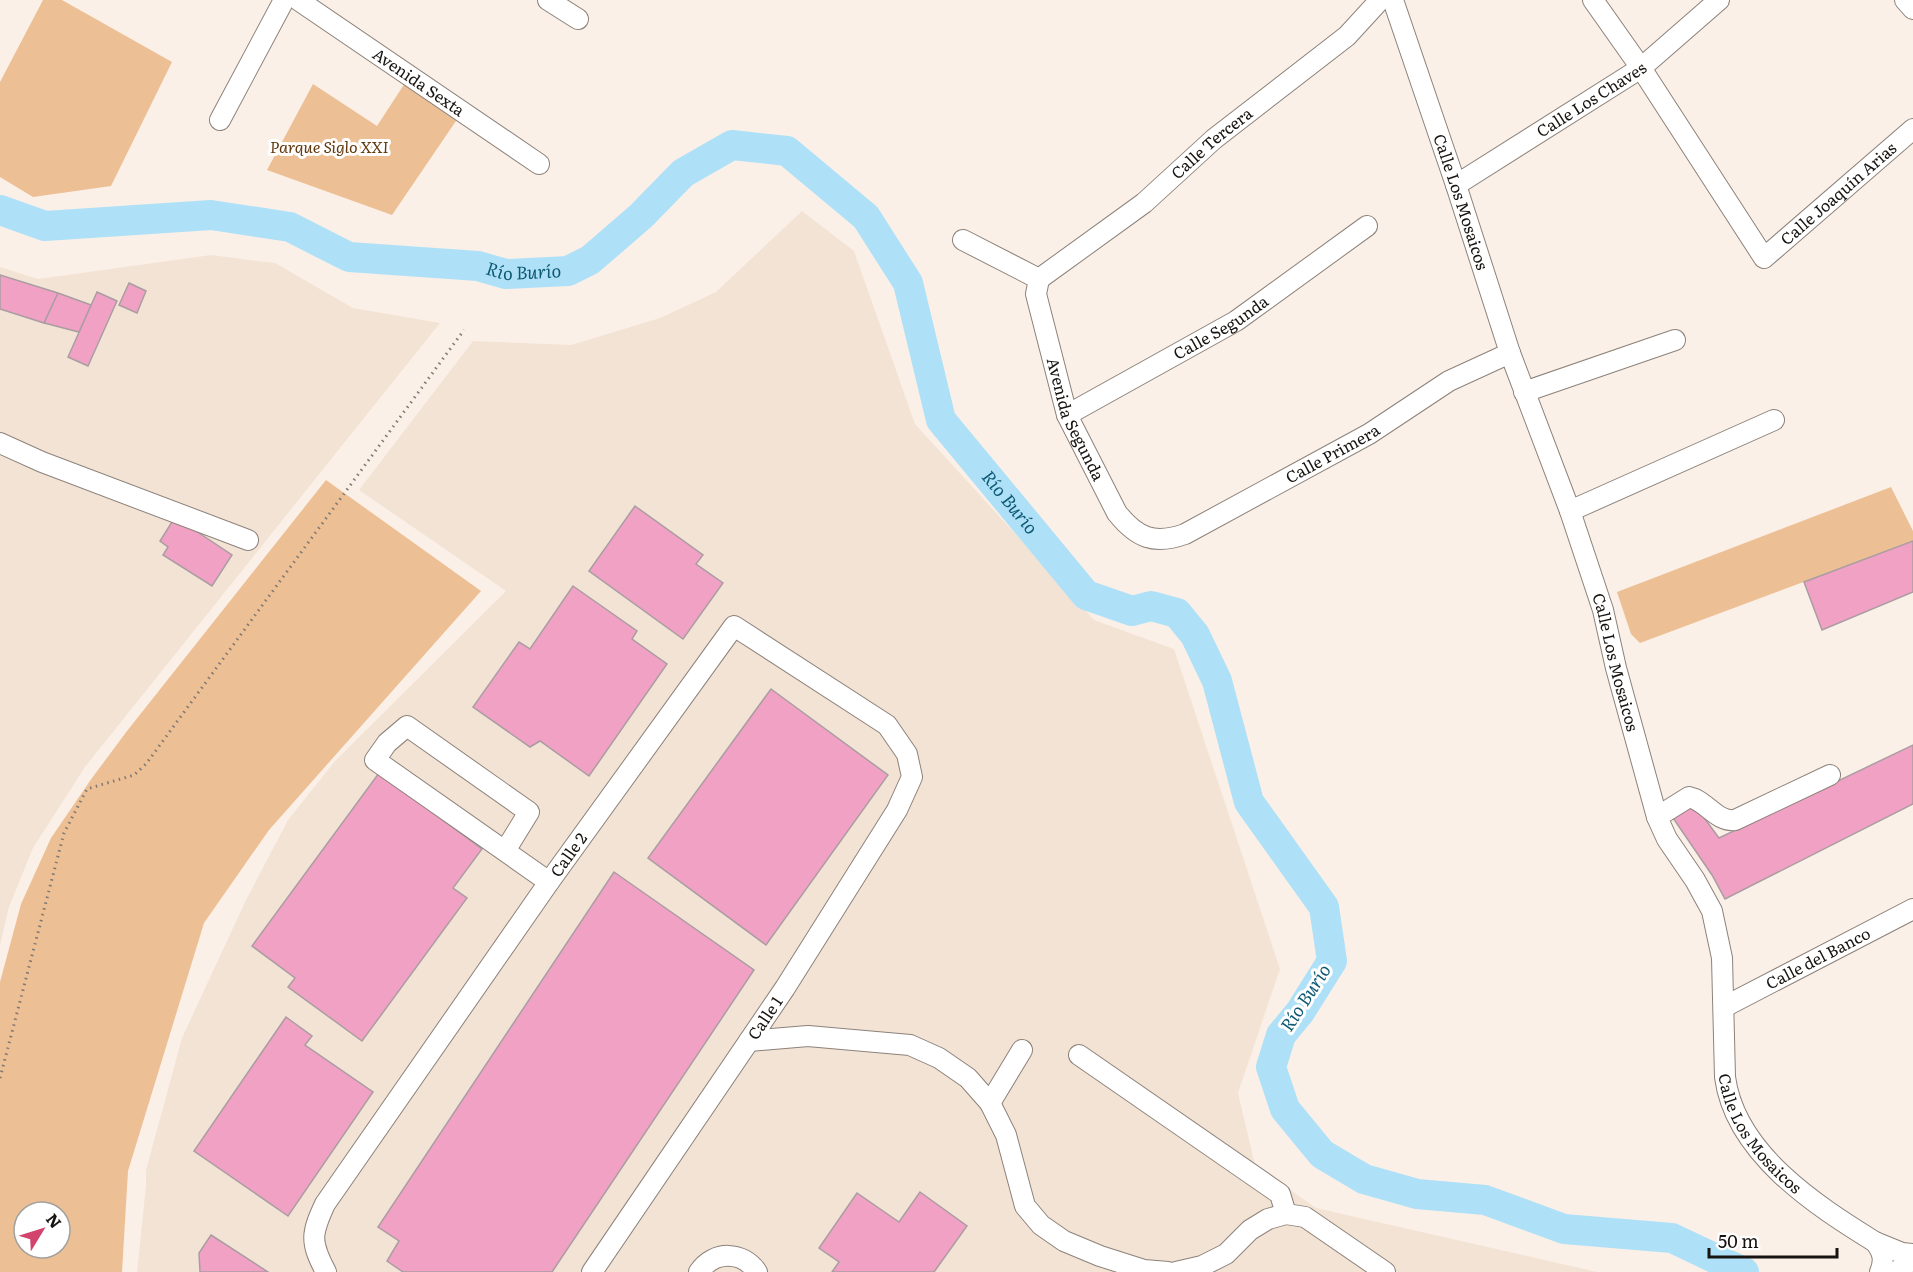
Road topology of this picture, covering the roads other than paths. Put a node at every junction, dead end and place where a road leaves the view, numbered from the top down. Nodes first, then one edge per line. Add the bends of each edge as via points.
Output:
1 (284, 0) edge
2 (298, 0) edge
3 (548, 0) edge
4 (1380, 0) edge
5 (1393, 0) edge
6 (1593, 0) edge
7 (1719, 0) edge
8 (1905, 0) edge
9 (1913, 9) edge
10 (578, 19) dead end
11 (1641, 68) junction
12 (219, 120) dead end
13 (1913, 129) edge
14 (539, 164) dead end
15 (1456, 185) junction
16 (1367, 226) dead end
17 (963, 240) dead end
18 (1039, 279) junction
19 (1675, 340) dead end
20 (1510, 353) junction
21 (1524, 392) junction
22 (1067, 415) junction
23 (1774, 420) dead end
24 (0, 443) edge
25 (1570, 511) junction
26 (1150, 539) joint
27 (248, 540) dead end
28 (907, 754) joint
29 (1830, 775) dead end
30 (1657, 817) junction
31 (505, 851) junction
32 (549, 882) junction
33 (1913, 909) edge
34 (1724, 1007) junction
35 (749, 1041) junction
36 (1022, 1050) dead end
37 (1079, 1054) dead end
38 (990, 1103) junction
39 (1286, 1214) junction
40 (1875, 1242) junction
41 (1913, 1254) edge
42 (1913, 1259) edge
43 (326, 1272) edge
44 (592, 1272) edge
45 (699, 1272) edge
46 (758, 1272) edge
47 (1168, 1272) edge
48 (1176, 1272) edge
49 (1385, 1272) edge
50 (1880, 1272) edge
51 (1896, 1272) edge

1 - 12 street
2 - 14 street, Avenida Sexta
3 - 10 street
4 - 18 street, Calle Tercera via 1347,36 1214,139 1144,203
5 - 15 street, Calle Los Mosaicos
6 - 11 street
7 - 11 street, Calle Los Chaves
8 - 9 street
11 - 13 street, Calle Joaquín Arias via 1764,258
11 - 15 street, Calle Los Chaves
15 - 20 street, Calle Los Mosaicos
16 - 22 street, Calle Segunda via 1236,321
17 - 18 street
18 - 22 street, Avenida Segunda via 1036,294
19 - 21 street
20 - 21 street, Calle Los Mosaicos
20 - 26 street, Calle Primera via 1449,381 1369,434 1185,534 1161,541
21 - 25 street, Calle Los Mosaicos
22 - 26 street, Avenida Segunda via 1117,513
23 - 25 street
24 - 27 street
25 - 30 street, Calle Los Mosaicos via 1603,610
28 - 32 street, Calle 2 via 887,725 734,626
28 - 35 street, Calle 1 via 912,777 897,810
29 - 30 street via 1735,820 1720,818 1705,803 1689,797
30 - 34 street, Calle Los Mosaicos via 1712,911 1722,958
31 - 31 street via 375,760 387,743 407,726 529,812
31 - 32 street
32 - 43 street, Calle 2 via 325,1204 313,1229 317,1255
33 - 34 street, Calle del Banco
34 - 40 street, Calle Los Mosaicos via 1727,1096 1748,1135 1803,1194
35 - 38 street via 808,1036 910,1045 939,1058 968,1078
35 - 44 street, Calle 1
36 - 38 street
37 - 39 street via 1280,1194
38 - 47 street via 1006,1135 1025,1206 1041,1225 1064,1241 1101,1256 1144,1270
39 - 48 street via 1250,1230 1226,1254 1202,1266
39 - 49 street via 1305,1217
40 - 41 street, Calle Los Mosaicos
40 - 50 street via 1883,1258
42 - 51 street
45 - 46 street via 707,1262 735,1256

